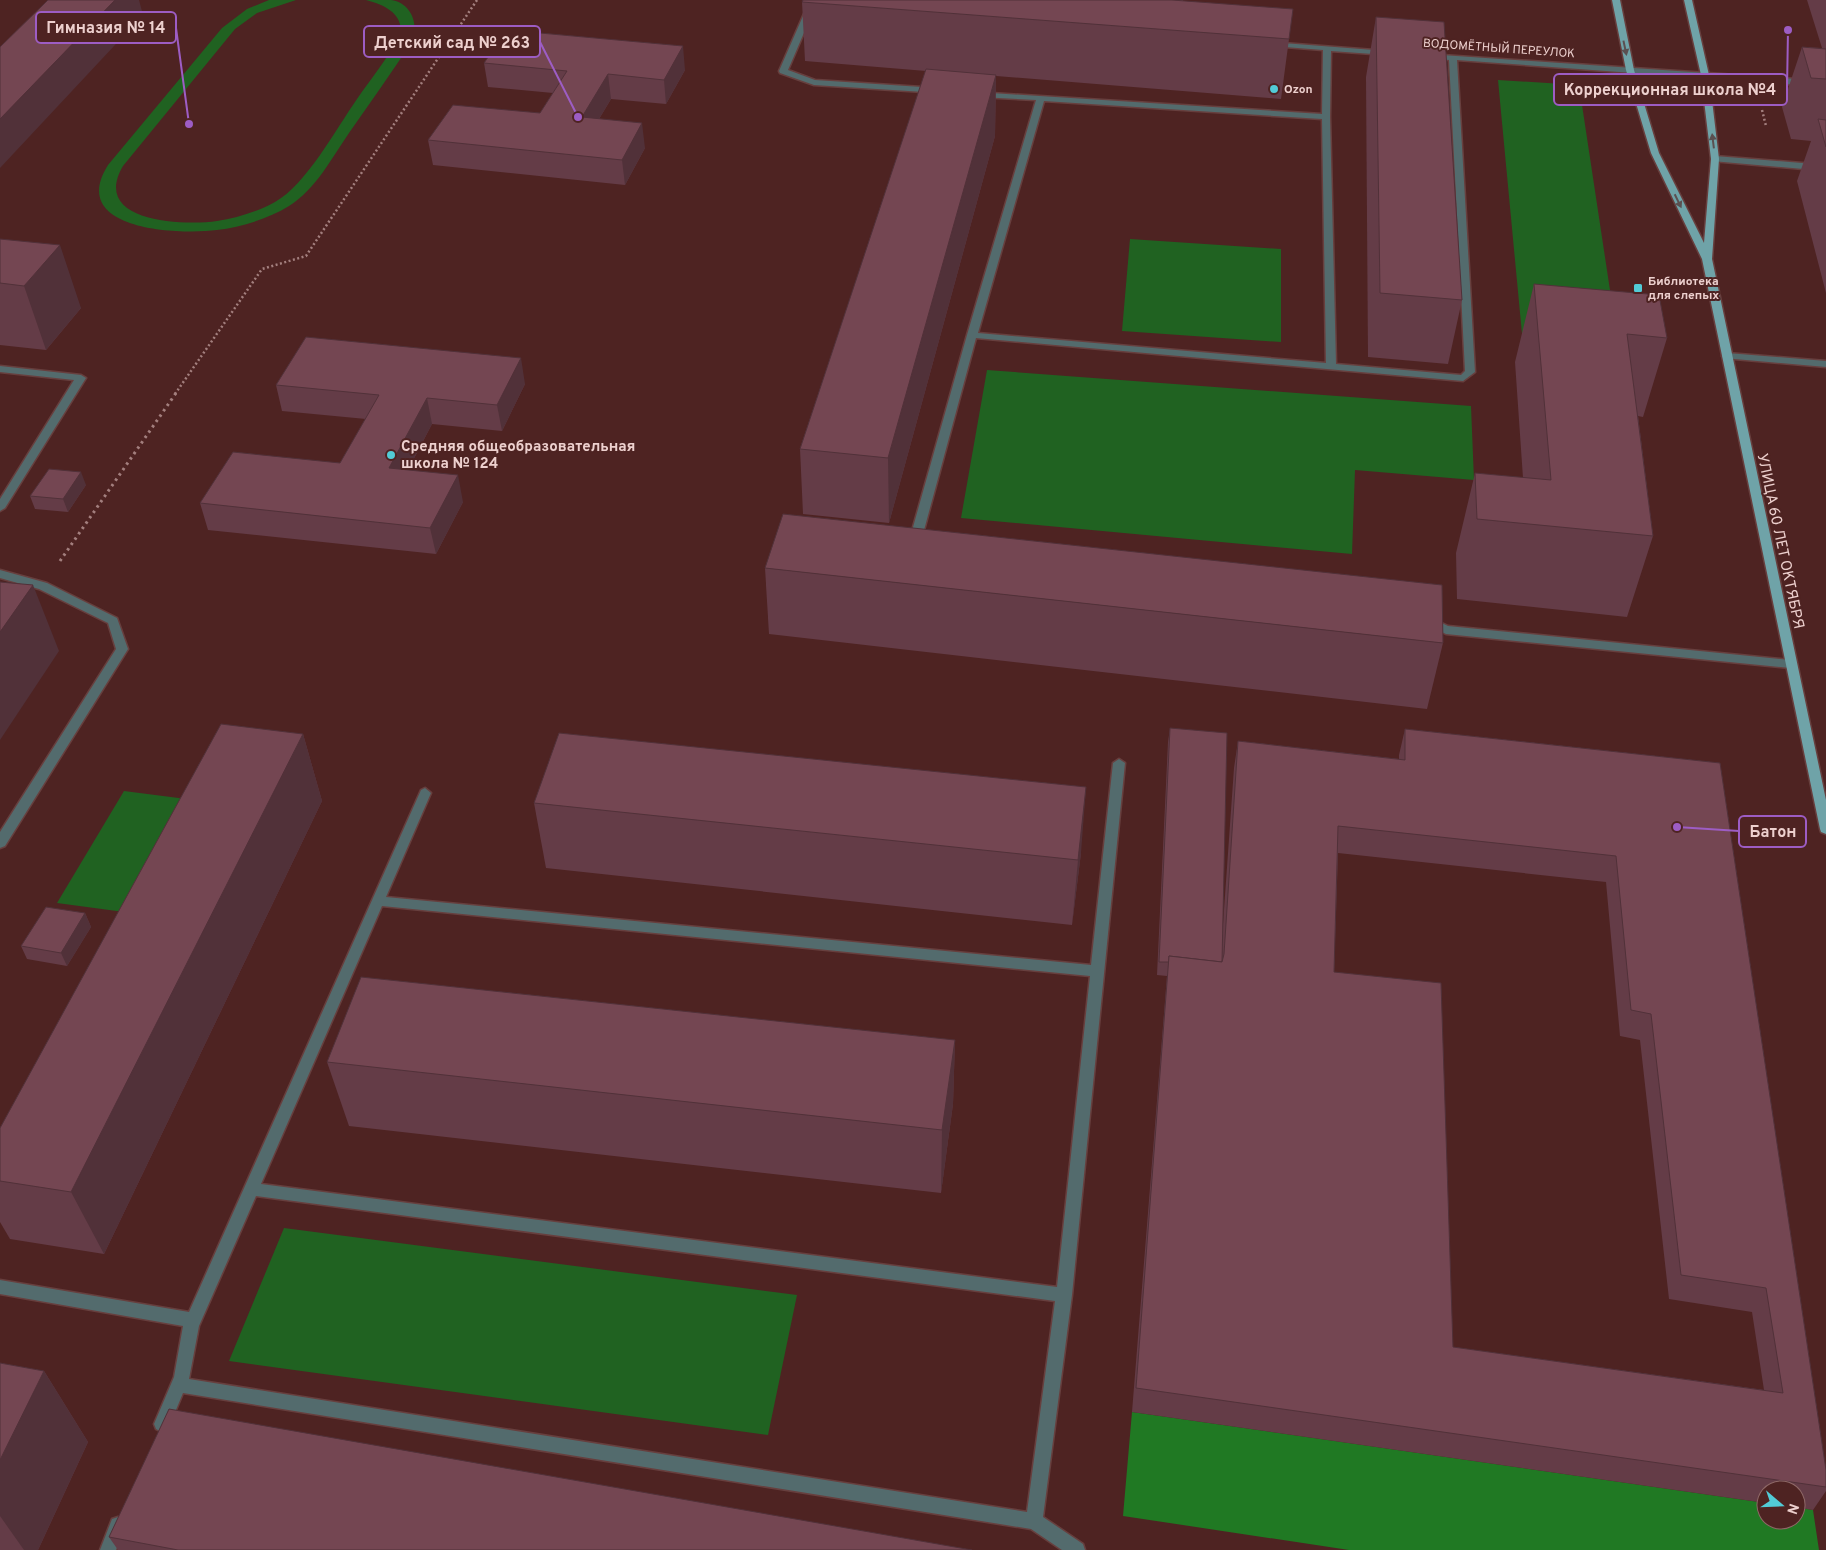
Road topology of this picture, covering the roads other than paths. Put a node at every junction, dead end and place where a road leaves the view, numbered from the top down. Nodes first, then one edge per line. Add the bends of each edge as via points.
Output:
1 (1616, 0) edge
2 (1688, 0) edge
3 (813, 3) edge
4 (822, 6) edge
5 (1258, 43) edge
6 (1327, 49) junction
7 (1395, 53) edge
8 (1424, 55) edge
9 (1453, 57) junction
10 (1630, 70) junction
11 (1705, 76) junction
12 (1826, 84) edge
13 (943, 91) edge
14 (972, 93) edge
15 (1042, 98) junction
16 (1326, 117) junction
17 (1715, 159) junction
18 (1826, 168) edge
19 (1707, 259) junction
20 (972, 335) junction
21 (1727, 356) junction
22 (1826, 364) edge
23 (1331, 367) junction
24 (0, 369) edge
25 (0, 508) edge
26 (924, 547) edge
27 (0, 574) edge
28 (1420, 617) edge
29 (1790, 664) junction
30 (1119, 763) dead end
31 (425, 793) dead end
32 (1826, 829) edge
33 (0, 842) edge
34 (379, 901) junction
35 (1098, 971) junction
36 (250, 1189) junction
37 (0, 1287) edge
38 (1064, 1294) junction
39 (192, 1320) junction
40 (180, 1385) junction
41 (157, 1437) edge
42 (123, 1515) edge
43 (1034, 1521) junction
44 (108, 1550) edge
45 (1077, 1550) edge

1 -> 10 main road, УЛИЦА 60 ЛЕТ ОКТЯБРЯ
2 - 11 main road, УЛИЦА 60 ЛЕТ ОКТЯБРЯ
3 - 4 street
3 - 13 street via 783,71 814,82
5 - 6 street
6 - 7 street
6 - 16 street
8 - 9 street, ВОДОМЁТНЫЙ ПЕРЕУЛОК
9 - 10 street, ВОДОМЁТНЫЙ ПЕРЕУЛОК
9 - 23 street via 1470,372 1464,378
10 - 11 street, ВОДОМЁТНЫЙ ПЕРЕУЛОК
10 -> 19 main road, УЛИЦА 60 ЛЕТ ОКТЯБРЯ via 1655,153
11 - 12 street, ВОДОМЁТНЫЙ ПЕРЕУЛОК
17 -> 11 main road, УЛИЦА 60 ЛЕТ ОКТЯБРЯ
14 - 15 street
15 - 16 street
15 - 20 street
16 - 23 street
17 - 18 street
17 - 19 main road, УЛИЦА 60 ЛЕТ ОКТЯБРЯ
19 - 21 main road, УЛИЦА 60 ЛЕТ ОКТЯБРЯ
20 - 23 street
20 - 26 street via 914,546
21 - 22 street
21 - 29 main road, УЛИЦА 60 ЛЕТ ОКТЯБРЯ
24 - 25 street via 81,378
27 - 33 street via 42,586 113,621 122,649
28 - 29 street via 1446,630
29 - 32 main road, УЛИЦА 60 ЛЕТ ОКТЯБРЯ
30 - 35 street
31 - 34 street
34 - 35 street
34 - 36 street
35 - 38 street
36 - 38 street
36 - 39 street
37 - 39 street
38 - 43 street
39 - 40 street
40 - 41 street
40 - 43 street
42 - 44 street
43 - 45 street

